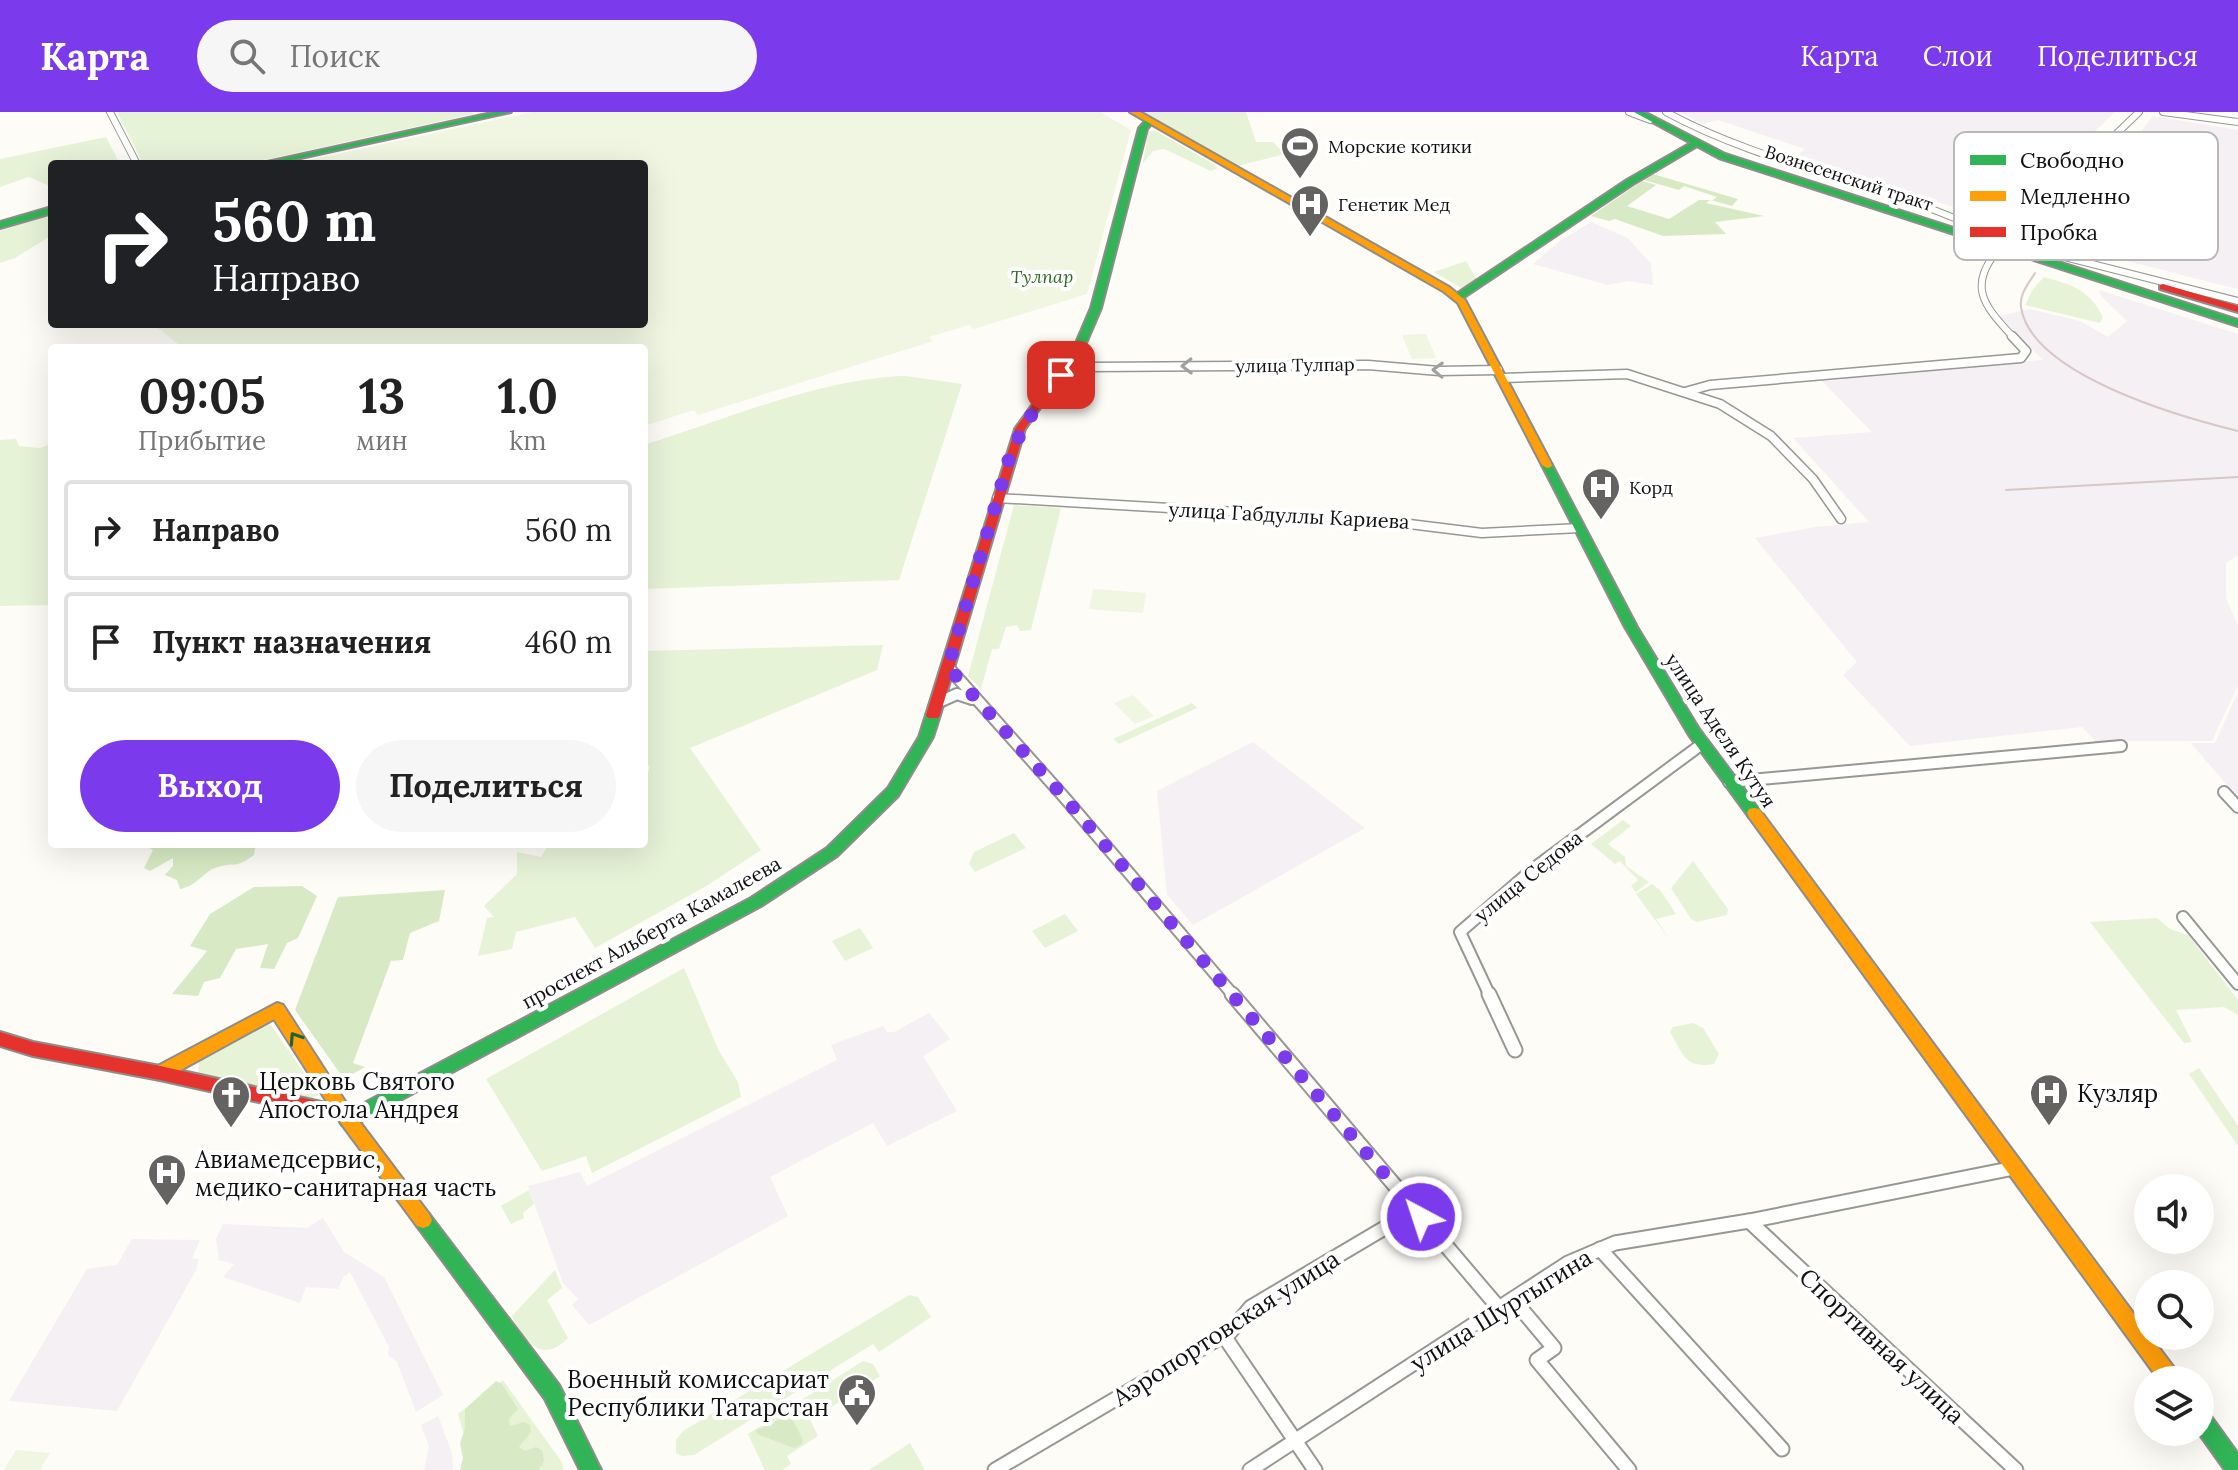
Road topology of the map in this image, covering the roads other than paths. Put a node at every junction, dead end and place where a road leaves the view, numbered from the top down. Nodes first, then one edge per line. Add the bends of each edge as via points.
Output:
1 (110, 112) edge
2 (507, 112) edge
3 (1134, 112) edge
4 (1629, 112) edge
5 (1666, 112) edge
6 (2139, 112) edge
7 (2163, 112) edge
8 (489, 114) edge
9 (1646, 115) edge
10 (1150, 121) junction
11 (2238, 122) edge
12 (2118, 132) edge
13 (1694, 144) junction
14 (135, 160) edge
15 (280, 160) edge
16 (48, 211) edge
17 (1954, 215) edge
18 (1954, 224) edge
19 (0, 225) edge
20 (1954, 226) edge
21 (1990, 260) edge
22 (2059, 260) edge
23 (2074, 260) edge
24 (2077, 260) edge
25 (1458, 297) junction
26 (2238, 301) edge
27 (2238, 309) edge
28 (2238, 323) edge
29 (1073, 357) junction
30 (1091, 367) junction
31 (1064, 372) junction
32 (1500, 374) junction
33 (1685, 392) junction
34 (997, 498) junction
35 (1841, 519) dead end
36 (1580, 528) junction
37 (948, 667) junction
38 (937, 703) junction
39 (979, 705) junction
40 (1702, 744) junction
41 (2121, 746) dead end
42 (1729, 782) junction
43 (2224, 792) dead end
44 (2238, 807) edge
45 (2183, 917) dead end
46 (2238, 984) edge
47 (0, 1039) edge
48 (1515, 1050) dead end
49 (200, 1051) junction
50 (160, 1073) junction
51 (190, 1080) junction
52 (346, 1117) junction
53 (2014, 1168) junction
54 (1415, 1210) junction
55 (1749, 1221) junction
56 (1600, 1249) junction
57 (1513, 1299) junction
58 (1499, 1308) junction
59 (1224, 1336) junction
60 (2161, 1366) edge
61 (2214, 1436) edge
62 (1295, 1440) junction
63 (2218, 1441) junction
64 (1782, 1449) dead end
65 (2238, 1459) edge
66 (591, 1470) edge
67 (995, 1470) edge
68 (1250, 1470) edge
69 (1315, 1470) edge
70 (1629, 1470) edge
71 (2016, 1470) edge
72 (2237, 1470) edge

1 - 14 street
2 - 8 main road
3 - 10 main road
4 - 9 street
5 - 17 street via 1740,149
6 - 12 street
7 - 11 street
8 - 15 main road
9 - 13 main road, Вознесенский тракт
9 - 18 main road, Вознесенский тракт via 1730,151
10 - 25 main road
10 - 29 main road, проспект Альберта Камалеева via 1143,128 1096,308
13 - 20 main road, Вознесенский тракт
13 - 25 main road
16 - 19 main road
21 - 33 street via 1980,289 1994,320 2026,351 2021,358 1710,385
22 - 28 main road, Вознесенский тракт
23 - 27 main road, Вознесенский тракт
24 - 26 street
25 - 32 main road, улица Аделя Кутуя
29 - 30 street, улица Тулпар
29 - 31 main road, проспект Альберта Камалеева
30 - 31 street, улица Тулпар
32 -> 30 street, улица Тулпар via 1368,365
31 - 34 main road, проспект Альберта Камалеева via 1020,429
32 - 33 street, улица Тулпар via 1627,374
32 - 36 main road, улица Аделя Кутуя
33 - 35 street, улица Тулпар via 1720,404 1771,436 1813,479
34 - 36 street, улица Габдуллы Кариева via 1377,520 1486,533
34 - 37 main road, проспект Альберта Камалеева
36 - 40 main road, улица Аделя Кутуя
37 - 38 main road, проспект Альберта Камалеева
37 - 39 street
38 - 39 street via 961,694
38 - 52 main road, проспект Альберта Камалеева via 926,737 893,792 832,852 756,902
39 - 54 street via 1064,797
40 - 42 main road, улица Аделя Кутуя
40 - 48 street, улица Седова via 1533,869 1460,932
41 - 42 street
42 - 53 main road, улица Аделя Кутуя
43 - 44 street
45 - 46 street
47 - 50 main road
49 - 50 main road
49 - 51 main road via 191,1064
52 -> 49 main road via 277,1010
50 - 51 main road
51 - 52 main road
52 - 66 main road via 552,1392
53 - 55 street, улица Шуртыгина
53 - 60 main road, улица Аделя Кутуя
54 - 58 street
54 - 59 street, Аэропортовская улица via 1251,1307
55 - 56 street, улица Шуртыгина
55 - 71 street, Спортивная улица
56 - 57 street, улица Шуртыгина
56 - 64 street
57 - 58 street, улица Шуртыгина
57 - 70 street via 1554,1348 1537,1360
58 - 62 street, улица Шуртыгина
59 - 62 street
59 - 67 street, Аэропортовская улица
61 - 63 main road
62 - 68 street, улица Шуртыгина
62 - 69 street
63 - 65 main road
63 - 72 main road

